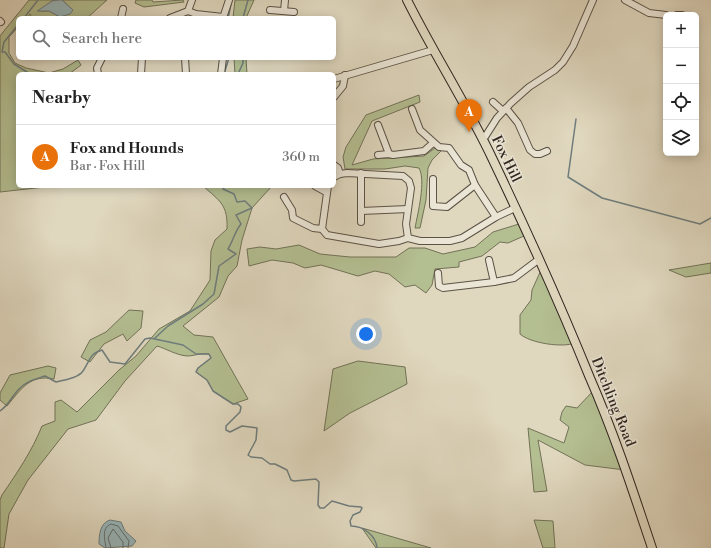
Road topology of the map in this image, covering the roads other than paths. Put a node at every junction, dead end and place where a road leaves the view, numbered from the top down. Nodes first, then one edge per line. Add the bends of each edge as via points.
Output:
1 (192, 0) edge
2 (229, 0) edge
3 (285, 0) edge
4 (407, 0) edge
5 (592, 0) edge
6 (625, 0) edge
7 (124, 9) dead end
8 (270, 10) dead end
9 (188, 11) junction
10 (284, 11) junction
11 (294, 12) dead end
12 (663, 15) edge
13 (122, 16) edge
14 (175, 16) edge
15 (210, 16) edge
16 (224, 16) edge
17 (433, 50) junction
18 (101, 60) edge
19 (142, 60) edge
20 (185, 60) edge
21 (224, 60) edge
22 (98, 72) edge
23 (141, 72) edge
24 (186, 72) edge
25 (221, 72) edge
26 (345, 75) junction
27 (336, 78) edge
28 (336, 95) edge
29 (493, 102) dead end
30 (412, 109) dead end
31 (504, 109) junction
32 (378, 125) dead end
33 (482, 140) junction
34 (433, 143) junction
35 (389, 154) junction
36 (544, 154) dead end
37 (378, 155) dead end
38 (336, 166) edge
39 (361, 173) junction
40 (337, 176) edge
41 (433, 179) dead end
42 (475, 185) junction
43 (327, 189) edge
44 (284, 197) dead end
45 (515, 208) junction
46 (408, 209) junction
47 (361, 211) junction
48 (496, 217) junction
49 (361, 222) dead end
50 (322, 229) junction
51 (408, 238) junction
52 (489, 260) dead end
53 (538, 260) junction
54 (542, 268) joint
55 (438, 273) dead end
56 (494, 282) junction
57 (652, 548) edge

1 - 9 street
2 - 16 street
3 - 10 street
4 - 17 main road, Fox Hill
5 - 31 street via 573,46 563,62
6 - 12 street via 649,13
7 - 13 street
8 - 10 street
9 - 14 street
9 - 15 street
10 - 11 street
17 - 26 street
17 - 33 main road, Fox Hill
18 - 22 street
19 - 23 street
20 - 24 street
21 - 25 street
26 - 27 street
26 - 28 street via 343,86
29 - 31 street
30 - 34 street via 420,130
31 - 33 street
31 - 36 street via 518,123 530,150 535,154
32 - 35 street
33 - 45 main road, Fox Hill
34 - 35 street via 424,151
34 - 42 street via 439,147 449,148 461,165 468,170
35 - 37 street
38 - 40 street
39 - 40 street
39 - 46 street via 403,176 409,181 411,188
39 - 47 street
41 - 42 street via 433,206 447,206
42 - 48 street
43 - 50 street
44 - 50 street via 292,210 293,218 313,228
45 - 48 street
45 - 53 main road, Fox Hill
46 - 47 street
46 - 51 street
47 - 49 street
48 - 51 street via 462,238 450,241 420,241
50 - 51 street via 327,235 379,244
52 - 56 street
53 - 54 main road, Fox Hill
53 - 56 street via 514,278
54 - 57 main road, Ditchling Road via 590,377 622,459
55 - 56 street via 438,286 443,288

